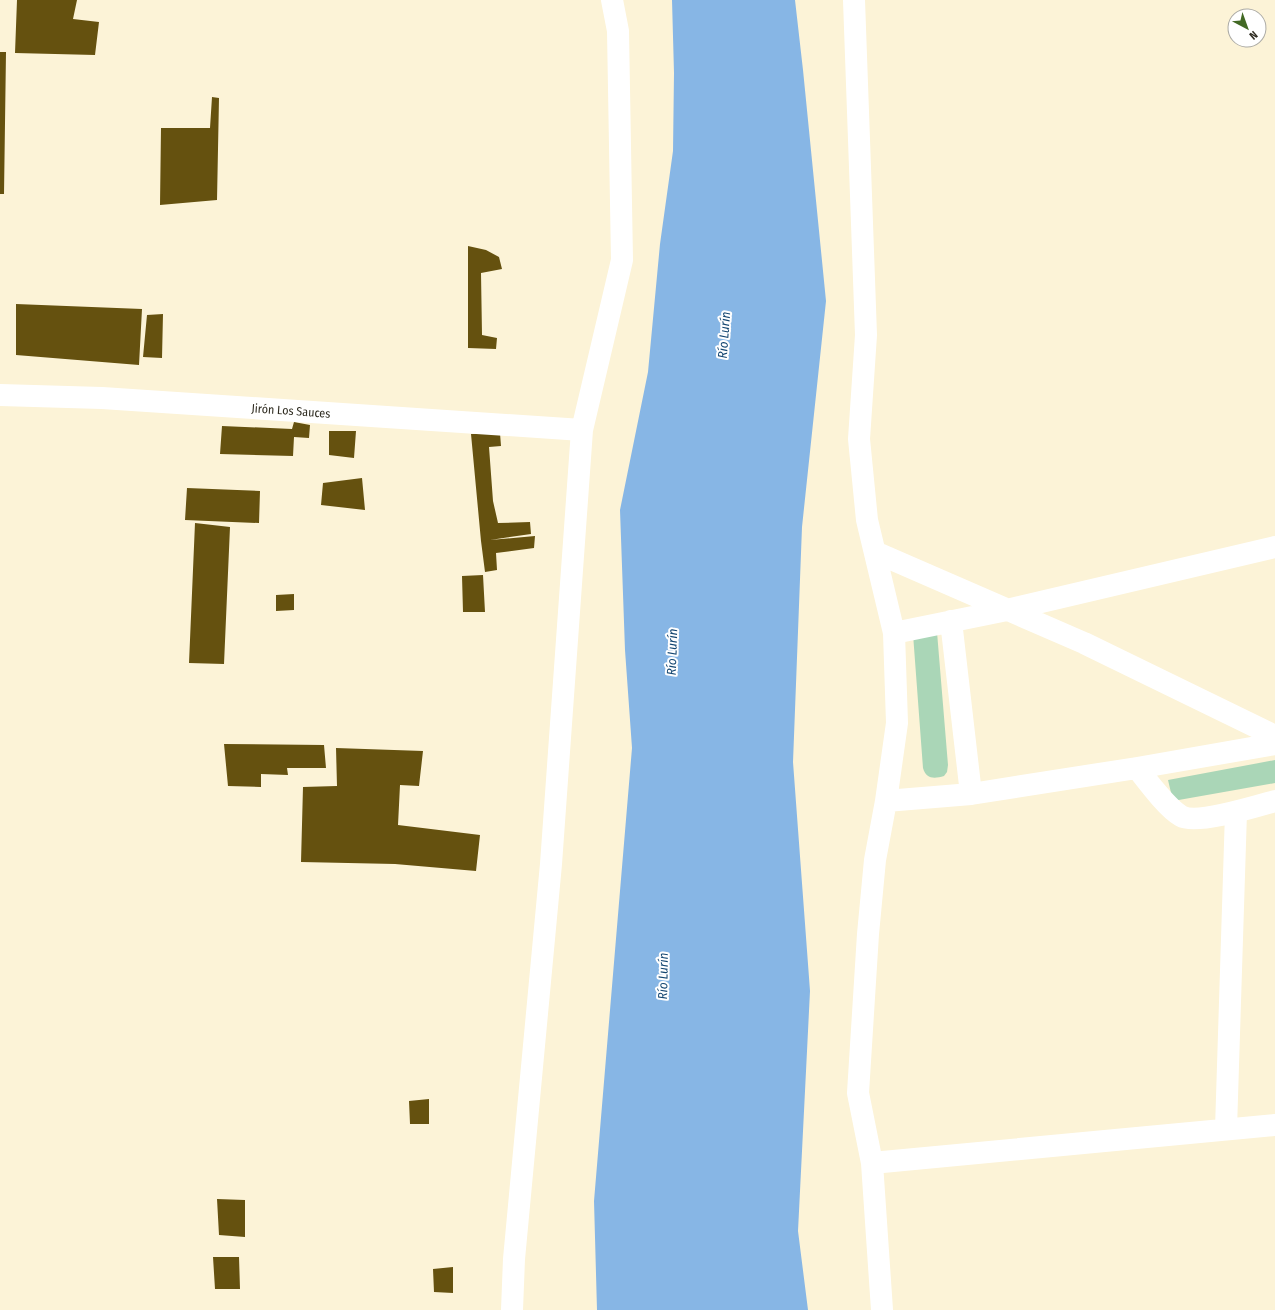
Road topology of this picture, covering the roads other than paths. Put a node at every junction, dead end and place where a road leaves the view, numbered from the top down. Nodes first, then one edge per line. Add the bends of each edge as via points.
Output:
1 (612, 0) edge
2 (854, 0) edge
3 (0, 395) edge
4 (582, 430) junction
5 (1275, 547) edge
6 (875, 552) junction
7 (1007, 610) junction
8 (951, 621) junction
9 (894, 633) junction
10 (1275, 736) edge
11 (1275, 744) edge
12 (1137, 768) junction
13 (971, 794) junction
14 (886, 801) junction
15 (1275, 802) edge
16 (1236, 812) junction
17 (1275, 1125) edge
18 (1226, 1129) junction
19 (872, 1164) junction
20 (512, 1310) edge
21 (882, 1310) edge

1 - 4 street via 618,31 622,260
2 - 6 street via 866,335 859,439 866,520
3 - 4 street, Jirón Los Sauces via 102,398
4 - 20 street via 551,864 514,1260
5 - 7 street
6 - 7 street
6 - 9 street
7 - 8 street
7 - 10 street via 1084,643
8 - 9 street
8 - 13 street
9 - 14 street via 897,723
11 - 12 street
12 - 13 street
12 - 16 street via 1182,817 1198,819
13 - 14 street
14 - 19 street via 875,860 858,1093
15 - 16 street
16 - 18 street
17 - 18 street
18 - 19 street
19 - 21 street

